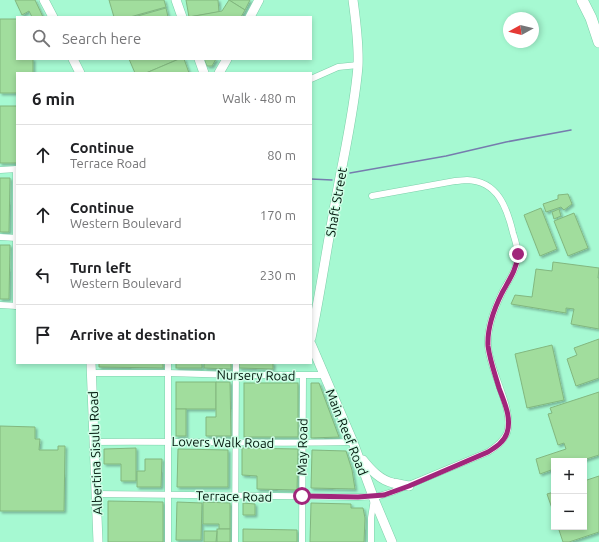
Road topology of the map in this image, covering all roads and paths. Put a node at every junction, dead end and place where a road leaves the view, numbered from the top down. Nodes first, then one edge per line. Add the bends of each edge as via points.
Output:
1 (44, 0) edge
2 (176, 0) edge
3 (259, 0) edge
4 (353, 0) edge
5 (582, 0) edge
6 (52, 16) edge
7 (182, 16) edge
8 (251, 16) edge
9 (591, 18) junction
10 (599, 42) edge
11 (599, 52) edge
12 (74, 60) edge
13 (199, 60) edge
14 (226, 60) edge
15 (358, 65) junction
16 (80, 72) edge
17 (204, 72) edge
18 (220, 72) edge
19 (312, 79) edge
20 (0, 170) edge
21 (16, 170) edge
22 (372, 196) dead end
23 (0, 237) edge
24 (16, 238) edge
25 (324, 265) junction
26 (312, 294) edge
27 (0, 306) edge
28 (16, 306) edge
29 (312, 332) edge
30 (312, 346) edge
31 (91, 364) edge
32 (168, 364) edge
33 (236, 364) edge
34 (92, 373) junction
35 (168, 373) junction
36 (236, 375) junction
37 (325, 375) junction
38 (303, 376) junction
39 (94, 442) junction
40 (168, 442) junction
41 (352, 442) junction
42 (236, 443) junction
43 (302, 443) junction
44 (358, 454) junction
45 (409, 486) junction
46 (96, 494) junction
47 (169, 495) junction
48 (236, 496) junction
49 (302, 496) junction
50 (373, 498) junction
51 (98, 542) edge
52 (168, 542) edge
53 (236, 542) edge
54 (302, 542) edge
55 (371, 542) edge
56 (392, 542) edge

1 - 6 main road
2 - 7 main road
3 - 8 main road
4 - 15 main road, Shaft Street
5 - 9 highway
9 - 10 highway
9 - 11 highway via 591,27
12 - 16 main road
13 - 17 main road
14 - 18 main road
15 - 19 street via 338,67
15 - 25 main road, Shaft Street via 354,105
20 - 21 street
22 - 45 street, Terrace Road via 455,181 467,180 483,184 500,198 518,249 516,267 491,320 488,344 508,418 506,434 492,450
23 - 24 street
24 - 28 street
25 - 26 main road via 317,288
25 - 29 main road, Shaft Street
27 - 28 street
30 - 37 main road, Main Reef Road
31 - 34 main road, Albertina Sisulu Road
32 - 35 street
33 - 36 street
34 - 35 street, Nursery Road
34 - 39 main road, Albertina Sisulu Road
35 - 36 street, Nursery Road
35 - 40 street
36 - 38 street, Nursery Road
36 - 42 street
37 - 38 street, Nursery Road
37 - 41 main road, Main Reef Road
38 - 43 street, May Road
39 - 40 street, Lovers Walk Road
39 - 46 main road, Albertina Sisulu Road
40 - 42 street, Lovers Walk Road
40 - 47 street
41 - 43 street, Lovers Walk Road
41 - 44 main road, Main Reef Road
42 - 43 street, Lovers Walk Road
42 - 48 street
43 - 49 street, May Road
44 - 45 main road via 371,470 384,480
44 - 50 main road, Main Reef Road
45 - 50 street, Terrace Road
46 - 47 street, Terrace Road
46 - 51 main road, Albertina Sisulu Road
47 - 48 street, Terrace Road
47 - 52 street
48 - 49 street, Terrace Road
48 - 53 street
49 - 50 street, Terrace Road
49 - 54 street, May Road
50 - 55 street
50 - 56 main road, Main Reef Road

